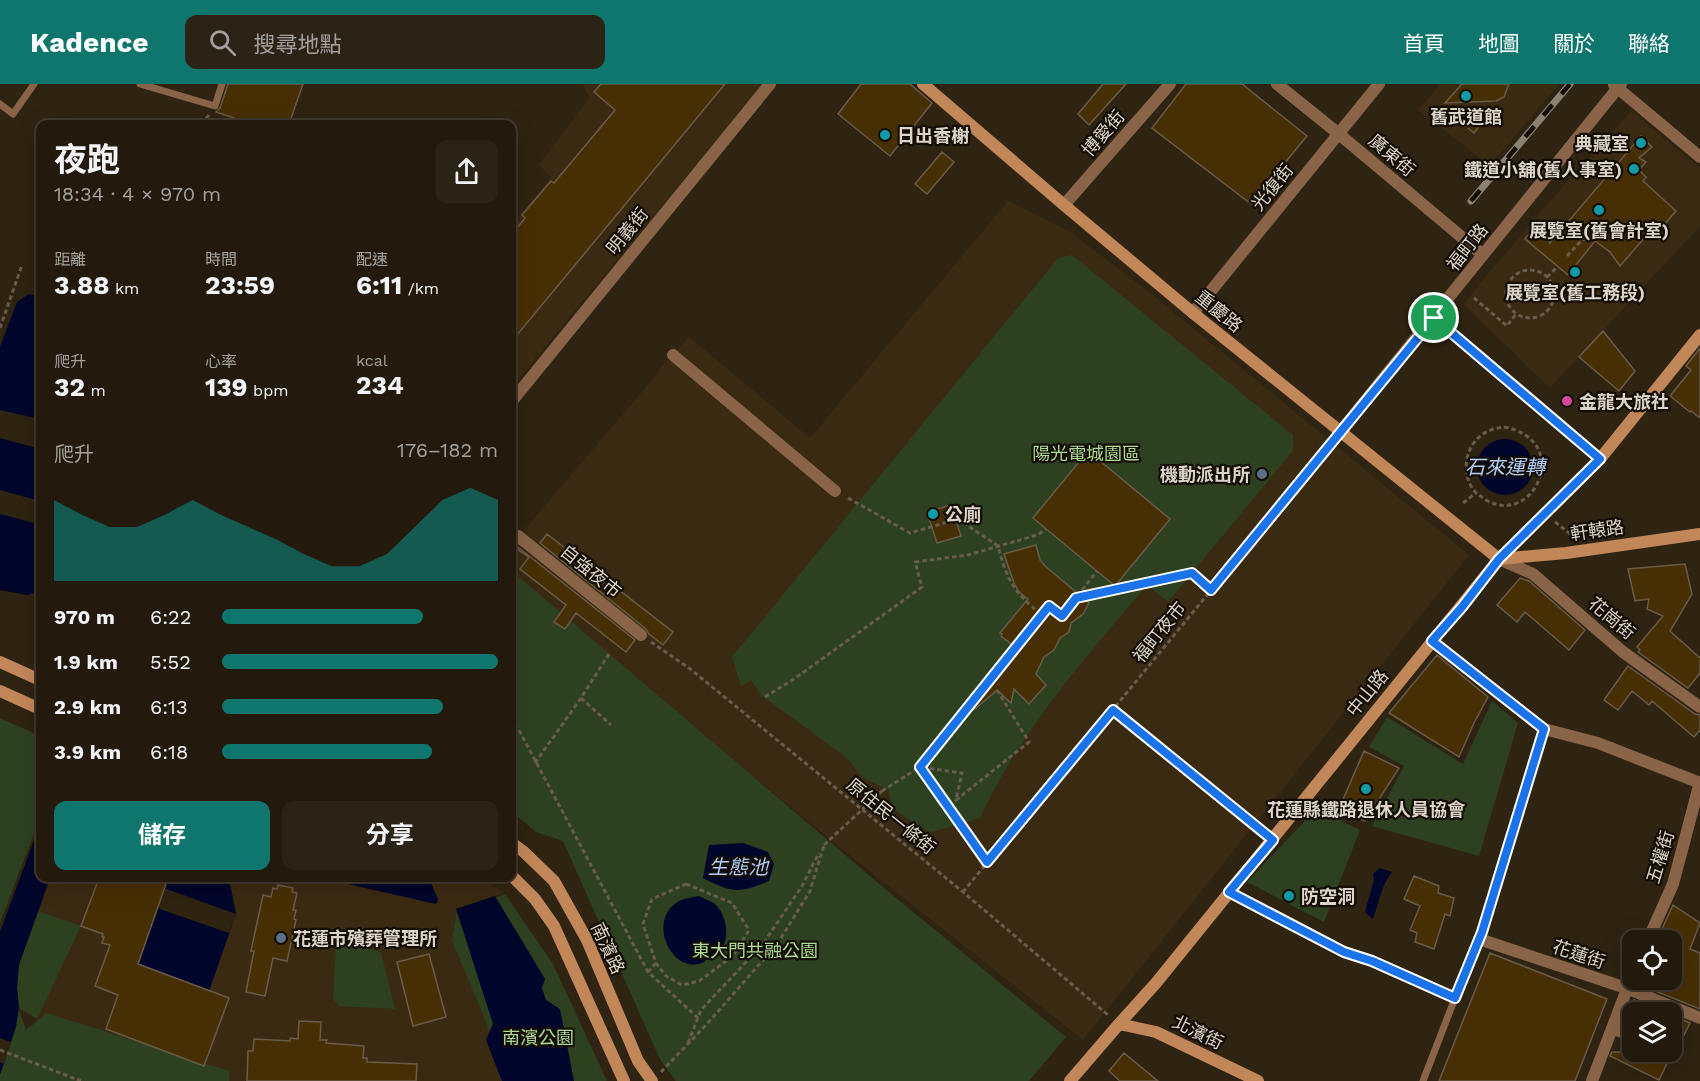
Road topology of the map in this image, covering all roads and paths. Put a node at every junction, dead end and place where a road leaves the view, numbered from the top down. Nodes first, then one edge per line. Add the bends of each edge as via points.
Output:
1 (34, 84) edge
2 (140, 84) edge
3 (222, 84) edge
4 (770, 84) edge
5 (923, 84) edge
6 (1170, 84) edge
7 (1277, 84) edge
8 (1379, 84) edge
9 (1617, 85) edge
10 (0, 104) edge
11 (1339, 134) junction
12 (1700, 157) edge
13 (1064, 205) junction
14 (1605, 231) dead end
15 (1483, 255) junction
16 (1567, 256) dead end
17 (22, 265) dead end
18 (1558, 266) dead end
19 (1547, 277) junction
20 (1474, 298) dead end
21 (1193, 313) junction
22 (1516, 314) junction
23 (1434, 318) junction
24 (0, 328) edge
25 (1700, 335) edge
26 (673, 356) dead end
27 (516, 396) edge
28 (1341, 432) junction
29 (1600, 459) junction
30 (835, 491) joint
31 (1476, 493) junction
32 (1525, 498) junction
33 (1463, 503) dead end
34 (1545, 514) junction
35 (1046, 529) dead end
36 (1700, 534) edge
37 (1585, 535) dead end
38 (519, 536) dead end
39 (998, 546) junction
40 (1499, 559) junction
41 (1097, 571) dead end
42 (1211, 590) junction
43 (1076, 598) junction
44 (1041, 615) junction
45 (641, 635) joint
46 (1432, 641) junction
47 (609, 654) dead end
48 (0, 662) edge
49 (36, 678) edge
50 (997, 690) dead end
51 (0, 691) edge
52 (765, 697) dead end
53 (581, 698) junction
54 (36, 707) edge
55 (1700, 707) edge
56 (1113, 710) junction
57 (516, 725) edge
58 (611, 725) dead end
59 (1544, 729) junction
60 (535, 763) junction
61 (920, 767) junction
62 (1700, 782) edge
63 (1273, 840) junction
64 (824, 845) junction
65 (516, 846) edge
66 (987, 862) junction
67 (516, 880) edge
68 (963, 892) junction
69 (1229, 892) junction
70 (1652, 930) edge
71 (1479, 939) junction
72 (656, 963) junction
73 (648, 972) junction
74 (1622, 987) edge
75 (1625, 990) edge
76 (1631, 990) edge
77 (1455, 998) junction
78 (698, 1018) junction
79 (1700, 1018) edge
80 (1119, 1024) junction
81 (1613, 1029) junction
82 (1622, 1032) edge
83 (687, 1045) junction
84 (0, 1050) edge
85 (657, 1077) edge
86 (81, 1081) edge
87 (624, 1081) edge
88 (1070, 1081) edge
89 (1258, 1081) edge
90 (1423, 1081) edge
91 (1592, 1081) edge

1 - 10 lane via 13,114
2 - 3 lane via 215,106
4 - 27 street, 明義街
5 - 13 street, 重慶路
6 - 13 street, 博愛街
7 - 11 street, 廣東街
8 - 11 street, 光復街
9 - 12 street
9 - 15 street, 福町路
11 - 15 street, 廣東街
11 - 21 street, 光復街
13 - 21 street, 重慶路
14 - 16 path via 1582,240
15 - 23 street, 福町路
17 - 24 path
18 - 19 path
19 - 22 path via 1554,299 1545,313 1531,318
19 - 22 path via 1525,270 1511,278 1507,301
20 - 22 path via 1507,326
21 - 28 street, 重慶路
23 - 28 street, 福町路
23 - 29 street
25 - 29 street, 中山路
26 - 30 street
28 - 40 street, 重慶路
28 - 42 path, 福町夜市
29 - 34 street, 中山路
30 - 39 path via 910,533 958,519
31 - 32 path via 1503,506
31 - 32 path via 1466,471 1471,446 1491,429 1504,427 1529,436 1541,457 1540,480
31 - 33 path
32 - 34 path
34 - 37 path via 1574,537
34 - 40 street, 中山路
35 - 39 path
36 - 40 street, 軒轅路
38 - 45 street, 自強夜市
39 - 44 path via 1010,584
39 - 52 path via 969,555 915,562 922,587
40 - 46 street, 中山路
40 - 55 street, 花崗街 via 1533,574 1623,652
41 - 43 path
42 - 43 path via 1192,573
42 - 56 path, 福町夜市
43 - 44 path via 1062,616 1049,606
44 - 61 path
45 - 68 path, 原住民一條街 via 689,668
46 - 59 street
46 - 63 street, 中山路
47 - 53 path
48 - 49 street
50 - 61 path via 1029,742 956,800 962,773
51 - 54 street
53 - 58 path
53 - 60 path
56 - 63 path
56 - 66 path, 福町夜市
57 - 60 path
59 - 62 street via 1598,743
59 - 71 lane
60 - 73 path
61 - 64 path, bridge via 882,791
61 - 66 path
62 - 70 street, 五權街 via 1673,884
63 - 69 street, 中山路
64 - 78 path via 763,944 701,1010
64 - 83 path via 810,891 778,943
65 - 85 street, 南濱路 via 554,881 587,940 638,1061
66 - 68 path, 福町夜市
67 - 87 street via 554,926
68 - 80 path, 原住民一條街
69 - 77 street via 1344,952
69 - 80 street, 中山路
71 - 74 street, 花蓮街
71 - 77 lane
72 - 72 path via 666,976 682,985 699,981 733,956 749,930 732,903 686,884 652,899 643,924
72 - 73 path
73 - 78 path
75 - 81 street
76 - 79 street, 花蓮街
77 - 90 lane
78 - 83 path
80 - 88 street, 中山路
80 - 89 street, 北濱街 via 1156,1032
81 - 82 street
81 - 91 street
83 - 85 path
84 - 86 path

